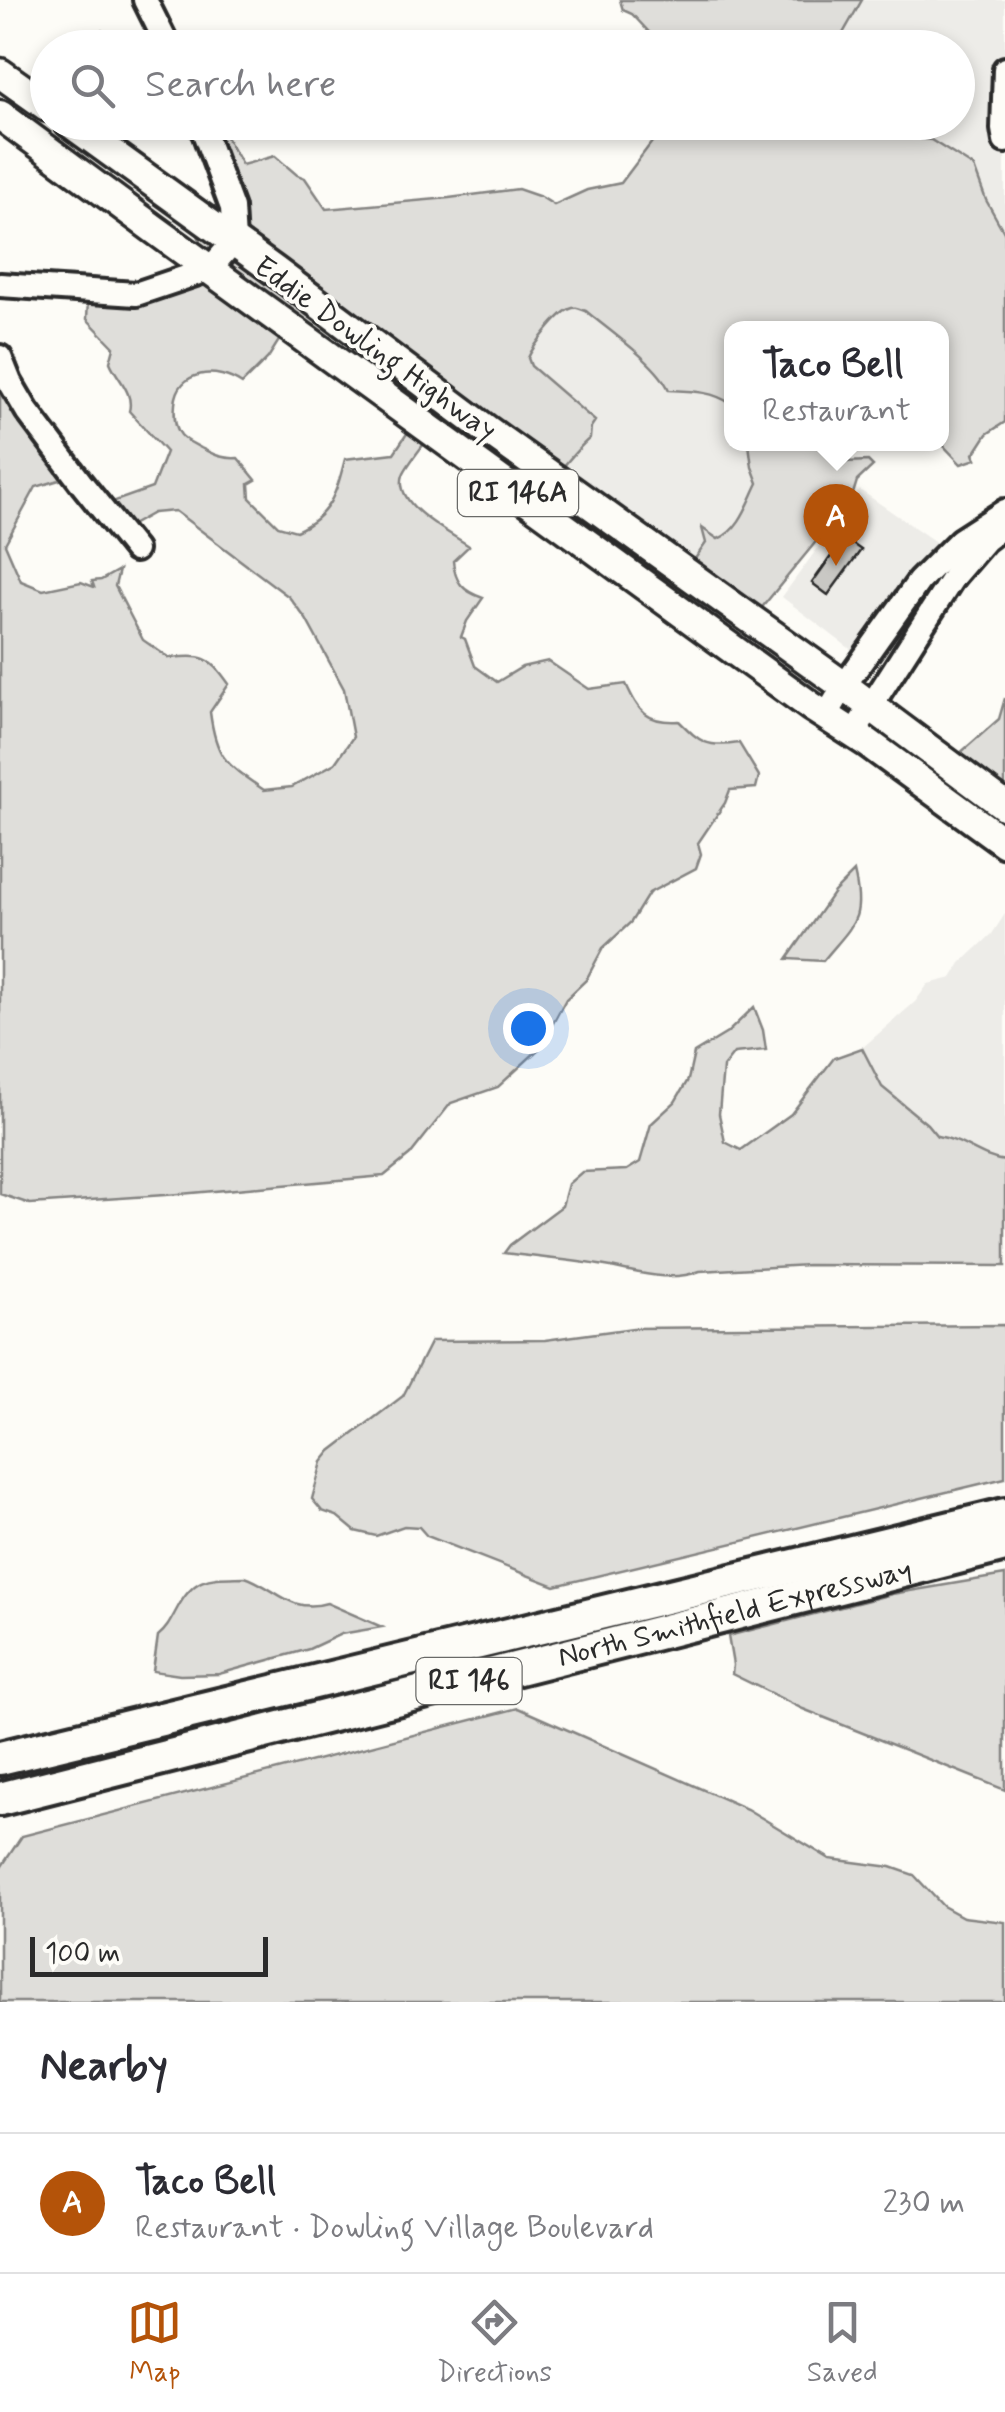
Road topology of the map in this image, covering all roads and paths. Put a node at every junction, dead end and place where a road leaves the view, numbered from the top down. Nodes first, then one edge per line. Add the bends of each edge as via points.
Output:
1 (145, 0) edge
2 (160, 30) edge
3 (1005, 69) edge
4 (0, 73) edge
5 (30, 94) edge
6 (0, 115) edge
7 (30, 137) edge
8 (34, 140) edge
9 (94, 140) edge
10 (207, 140) edge
11 (1005, 141) edge
12 (234, 241) junction
13 (210, 269) junction
14 (0, 285) edge
15 (0, 357) edge
16 (1005, 511) edge
17 (1005, 526) edge
18 (136, 550) dead end
19 (945, 570) junction
20 (844, 686) junction
21 (869, 706) junction
22 (826, 716) junction
23 (853, 734) junction
24 (1005, 806) edge
25 (1005, 843) edge
26 (1005, 1500) edge
27 (1005, 1515) edge
28 (914, 1537) junction
29 (1005, 1545) edge
30 (1005, 1552) edge
31 (938, 1562) junction
32 (0, 1758) edge
33 (0, 1800) edge

1 - 2 street
3 - 11 street
4 - 5 main road
6 - 7 main road, Eddie Dowling Highway / RI 146A
8 - 13 main road, Eddie Dowling Highway / RI 146A
9 - 12 main road, Eddie Dowling Highway / RI 146A
10 - 12 street via 232,208
12 - 13 street
12 - 20 main road, Eddie Dowling Highway / RI 146A
13 - 14 street via 136,294
13 - 22 main road, Eddie Dowling Highway / RI 146A
15 - 18 street via 28,411
16 - 19 street via 960,540
17 - 19 street
19 - 20 street via 919,581
19 - 21 street
20 - 21 main road, Eddie Dowling Highway / RI 146A
20 - 22 street
21 - 23 street
21 - 24 main road, Eddie Dowling Highway / RI 146A
22 - 23 main road, Eddie Dowling Highway / RI 146A
23 - 25 main road, Eddie Dowling Highway / RI 146A
26 - 28 highway
27 - 28 highway, North Smithfield Expressway / RI 146
28 - 32 highway, North Smithfield Expressway / RI 146
29 - 31 highway, North Smithfield Expressway / RI 146
30 - 31 highway
31 - 33 highway, North Smithfield Expressway / RI 146

